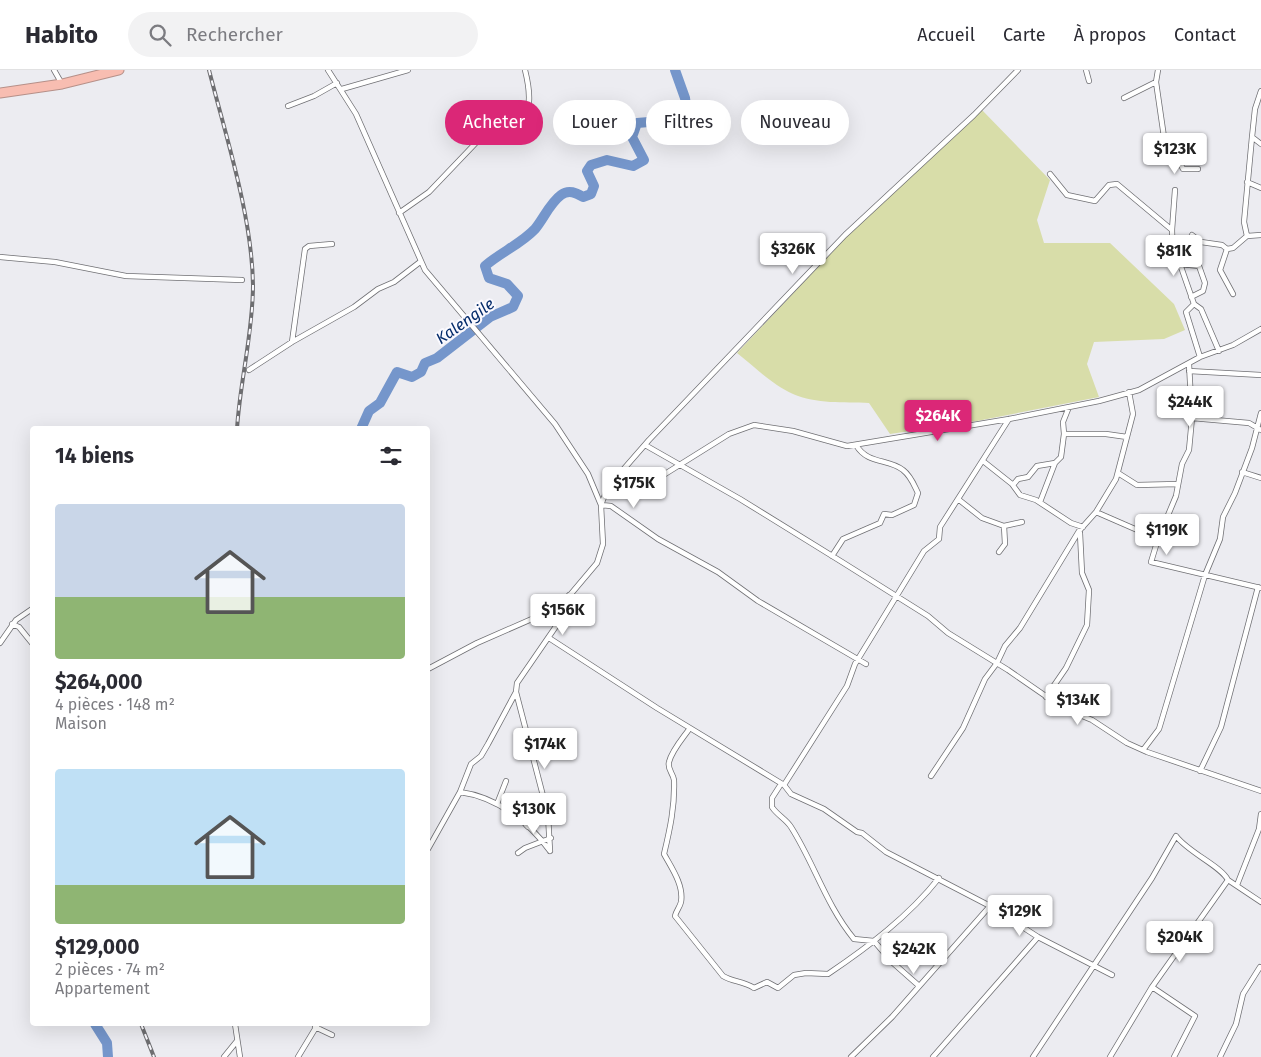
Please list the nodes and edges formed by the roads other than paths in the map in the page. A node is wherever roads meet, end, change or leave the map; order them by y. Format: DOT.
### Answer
graph roads {
  1 [pos="54,70"];
  2 [pos="119,70"];
  3 [pos="328,70"];
  4 [pos="408,70"];
  5 [pos="526,70"];
  6 [pos="1018,70"];
  7 [pos="1086,70"];
  8 [pos="1158,70"];
  9 [pos="1089,81"];
  10 [pos="1156,82"];
  11 [pos="337,83"];
  12 [pos="62,84"];
  13 [pos="342,89"];
  14 [pos="1261,90"];
  15 [pos="0,93"];
  16 [pos="1124,98"];
  17 [pos="288,106"];
  18 [pos="1252,137"];
  19 [pos="1261,144"];
  20 [pos="1198,169"];
  21 [pos="1050,174"];
  22 [pos="1247,182"];
  23 [pos="1261,188"];
  24 [pos="1175,190"];
  25 [pos="400,213"];
  26 [pos="1172,230"];
  27 [pos="1192,235"];
  28 [pos="1261,235"];
  29 [pos="1247,236"];
  30 [pos="332,244"];
  31 [pos="1227,249"];
  32 [pos="0,257"];
  33 [pos="420,262"];
  34 [pos="1180,264"];
  35 [pos="242,280"];
  36 [pos="1233,294"];
  37 [pos="1191,297"];
  38 [pos="1194,304"];
  39 [pos="1261,329"];
  40 [pos="292,342"];
  41 [pos="1219,351"];
  42 [pos="1200,357"];
  43 [pos="1189,364"];
  44 [pos="249,370"];
  45 [pos="1189,371"];
  46 [pos="1261,376"];
  47 [pos="1129,392"];
  48 [pos="1069,407"];
  49 [pos="1261,413"];
  50 [pos="1192,418"];
  51 [pos="1009,419"];
  52 [pos="1259,429"];
  53 [pos="1064,434"];
  54 [pos="1127,437"];
  55 [pos="645,445"];
  56 [pos="856,445"];
  57 [pos="984,460"];
  58 [pos="1055,463"];
  59 [pos="681,465"];
  60 [pos="1242,472"];
  61 [pos="1118,473"];
  62 [pos="1261,478"];
  63 [pos="1178,484"];
  64 [pos="1013,485"];
  65 [pos="608,487"];
  66 [pos="958,499"];
  67 [pos="1040,502"];
  68 [pos="601,505"];
  69 [pos="1096,512"];
  70 [pos="1022,522"];
  71 [pos="1004,526"];
  72 [pos="1081,529"];
  73 [pos="1173,538"];
  74 [pos="1158,539"];
  75 [pos="999,552"];
  76 [pos="832,556"];
  77 [pos="1205,575"];
  78 [pos="1259,587"];
  79 [pos="570,595"];
  80 [pos="896,596"];
  81 [pos="30,610"];
  82 [pos="12,624"];
  83 [pos="549,638"];
  84 [pos="30,640"];
  85 [pos="0,643"];
  86 [pos="858,660"];
  87 [pos="997,663"];
  88 [pos="866,664"];
  89 [pos="430,668"];
  90 [pos="516,692"];
  91 [pos="1046,696"];
  92 [pos="690,728"];
  93 [pos="1143,750"];
  94 [pos="1200,771"];
  95 [pos="932,776"];
  96 [pos="506,781"];
  97 [pos="782,785"];
  98 [pos="1261,791"];
  99 [pos="460,792"];
  100 [pos="497,804"];
  101 [pos="548,813"];
  102 [pos="1261,814"];
  103 [pos="522,820"];
  104 [pos="551,838"];
  105 [pos="544,842"];
  106 [pos="430,845"];
  107 [pos="518,853"];
  108 [pos="939,878"];
  109 [pos="1228,880"];
  110 [pos="1237,885"];
  111 [pos="1261,902"];
  112 [pos="990,906"];
  113 [pos="1038,937"];
  114 [pos="874,941"];
  115 [pos="1094,966"];
  116 [pos="1260,967"];
  117 [pos="1112,975"];
  118 [pos="918,985"];
  119 [pos="1152,987"];
  120 [pos="235,1026"];
  121 [pos="316,1026"];
  122 [pos="332,1035"];
  123 [pos="238,1041"];
  124 [pos="224,1057"];
  125 [pos="240,1057"];
  126 [pos="298,1057"];
  127 [pos="851,1057"];
  128 [pos="933,1057"];
  129 [pos="1033,1057"];
  130 [pos="1110,1057"];
  131 [pos="1174,1057"];
  132 [pos="1220,1057"];
  1 -- 12 [label="street"];
  2 -- 12 [label="highway"];
  3 -- 11 [label="street"];
  4 -- 13 [label="street"];
  5 -- 25 [label="street"];
  6 -- 55 [label="street"];
  7 -- 9 [label="street"];
  8 -- 10 [label="street"];
  10 -- 16 [label="street"];
  10 -- 20 [label="street"];
  11 -- 13 [label="street"];
  11 -- 17 [label="street"];
  12 -- 15 [label="highway"];
  13 -- 25 [label="street"];
  14 -- 18 [label="street"];
  18 -- 19 [label="street"];
  18 -- 22 [label="street"];
  21 -- 26 [label="street"];
  22 -- 23 [label="street"];
  22 -- 29 [label="street"];
  24 -- 26 [label="street"];
  25 -- 33 [label="street"];
  26 -- 34 [label="street"];
  27 -- 31 [label="street"];
  28 -- 29 [label="street"];
  29 -- 31 [label="street"];
  30 -- 40 [label="street"];
  31 -- 36 [label="street"];
  32 -- 35 [label="street"];
  33 -- 40 [label="street"];
  33 -- 68 [label="street"];
  34 -- 37 [label="street"];
  34 -- 37 [label="street"];
  37 -- 38 [label="street"];
  38 -- 41 [label="street"];
  38 -- 42 [label="street"];
  39 -- 41 [label="street"];
  40 -- 44 [label="street"];
  41 -- 42 [label="street"];
  42 -- 43 [label="street"];
  43 -- 45 [label="street"];
  43 -- 47 [label="street"];
  45 -- 46 [label="street"];
  45 -- 50 [label="street"];
  47 -- 48 [label="street"];
  47 -- 54 [label="street"];
  48 -- 51 [label="street"];
  48 -- 53 [label="street"];
  49 -- 52 [label="street"];
  50 -- 52 [label="street"];
  50 -- 63 [label="street"];
  51 -- 56 [label="street"];
  51 -- 57 [label="street"];
  52 -- 60 [label="street"];
  53 -- 54 [label="street"];
  53 -- 58 [label="street"];
  54 -- 61 [label="street"];
  55 -- 59 [label="street"];
  55 -- 65 [label="street"];
  56 -- 59 [label="street"];
  56 -- 76 [label="street"];
  57 -- 64 [label="street"];
  57 -- 66 [label="street"];
  58 -- 64 [label="street"];
  58 -- 67 [label="street"];
  59 -- 65 [label="street"];
  59 -- 76 [label="street"];
  60 -- 62 [label="street"];
  60 -- 77 [label="street"];
  61 -- 63 [label="street"];
  61 -- 69 [label="street"];
  63 -- 74 [label="street"];
  64 -- 67 [label="street"];
  65 -- 68 [label="street"];
  66 -- 71 [label="street"];
  66 -- 80 [label="street"];
  67 -- 72 [label="street"];
  68 -- 79 [label="street"];
  68 -- 86 [label="street"];
  69 -- 72 [label="street"];
  69 -- 74 [label="street"];
  70 -- 71 [label="street"];
  71 -- 75 [label="street"];
  72 -- 87 [label="street"];
  72 -- 91 [label="street"];
  73 -- 74 [label="street"];
  74 -- 77 [label="street"];
  76 -- 80 [label="street"];
  77 -- 78 [label="street"];
  77 -- 93 [label="street"];
  78 -- 94 [label="street"];
  79 -- 83 [label="street"];
  79 -- 89 [label="street"];
  80 -- 86 [label="street"];
  80 -- 87 [label="street"];
  81 -- 82 [label="street"];
  82 -- 84 [label="street"];
  82 -- 85 [label="street"];
  83 -- 90 [label="street"];
  83 -- 92 [label="street"];
  86 -- 88 [label="street"];
  86 -- 97 [label="street"];
  87 -- 91 [label="street"];
  87 -- 95 [label="street"];
  90 -- 99 [label="street"];
  90 -- 101 [label="street"];
  91 -- 93 [label="street"];
  92 -- 97 [label="street"];
  92 -- 114 [label="street"];
  93 -- 94 [label="street"];
  94 -- 98 [label="street"];
  96 -- 100 [label="street"];
  97 -- 108 [label="street"];
  97 -- 114 [label="street"];
  99 -- 100 [label="street"];
  99 -- 106 [label="street"];
  100 -- 103 [label="street"];
  101 -- 103 [label="street"];
  101 -- 104 [label="street"];
  102 -- 110 [label="street"];
  103 -- 105 [label="street"];
  104 -- 105 [label="street"];
  104 -- 105 [label="street"];
  105 -- 107 [label="street"];
  108 -- 112 [label="street"];
  108 -- 114 [label="street"];
  109 -- 110 [label="street"];
  109 -- 115 [label="street"];
  109 -- 119 [label="street"];
  110 -- 111 [label="street"];
  112 -- 113 [label="street"];
  112 -- 118 [label="street"];
  113 -- 115 [label="street"];
  113 -- 128 [label="street"];
  114 -- 118 [label="street"];
  115 -- 117 [label="street"];
  115 -- 129 [label="street"];
  116 -- 132 [label="street"];
  118 -- 127 [label="street"];
  119 -- 130 [label="street"];
  119 -- 131 [label="street"];
  120 -- 123 [label="street"];
  121 -- 122 [label="street"];
  121 -- 126 [label="street"];
  123 -- 124 [label="street"];
  123 -- 125 [label="street"];
}
